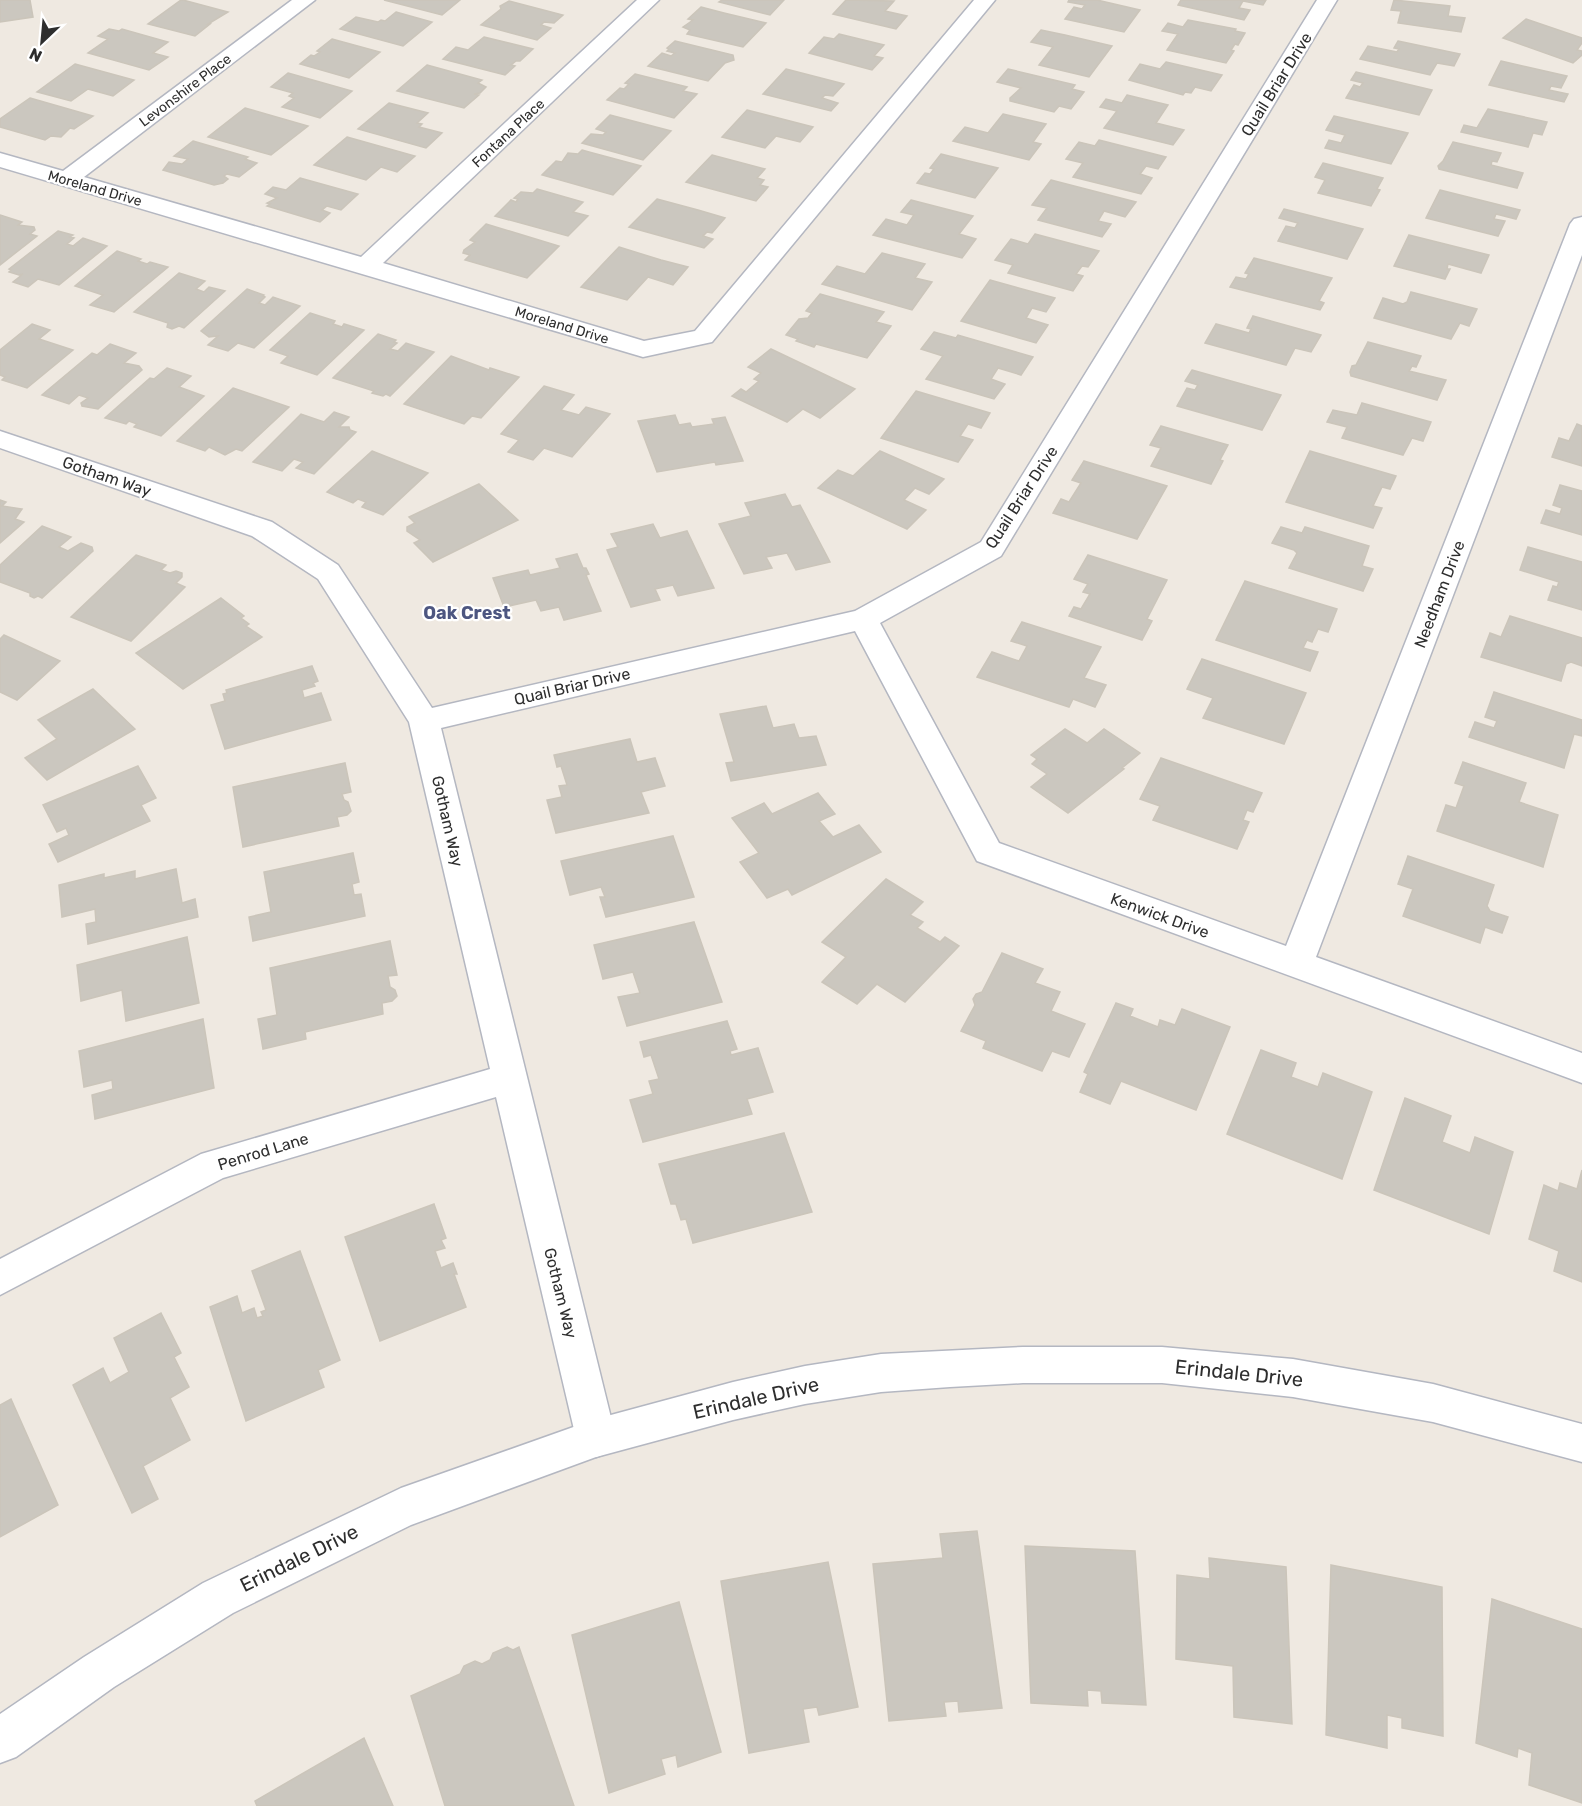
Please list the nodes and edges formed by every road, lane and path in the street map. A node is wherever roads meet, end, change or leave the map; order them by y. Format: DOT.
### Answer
graph roads {
  1 [pos="305,0"];
  2 [pos="649,0"];
  3 [pos="985,0"];
  4 [pos="1327,0"];
  5 [pos="0,160"];
  6 [pos="66,180"];
  7 [pos="1582,224"];
  8 [pos="366,266"];
  9 [pos="0,439"];
  10 [pos="863,618"];
  11 [pos="424,721"];
  12 [pos="1296,964"];
  13 [pos="1582,1068"];
  14 [pos="508,1079"];
  15 [pos="0,1278"];
  16 [pos="596,1438"];
  17 [pos="1582,1443"];
  18 [pos="0,1741"];
  1 -- 6 [label="street, Levonshire Place"];
  2 -- 8 [label="street, Fontana Place"];
  3 -- 8 [label="street, Moreland Drive"];
  4 -- 10 [label="street, Quail Briar Drive"];
  5 -- 6 [label="street, Moreland Drive"];
  6 -- 8 [label="street, Moreland Drive"];
  7 -- 12 [label="street, Needham Drive"];
  9 -- 11 [label="street, Gotham Way"];
  10 -- 11 [label="street, Quail Briar Drive"];
  10 -- 12 [label="street, Kenwick Drive"];
  11 -- 14 [label="street, Gotham Way"];
  12 -- 13 [label="street, Kenwick Drive"];
  14 -- 15 [label="street, Penrod Lane"];
  14 -- 16 [label="street, Gotham Way"];
  16 -- 17 [label="street, Erindale Drive"];
  16 -- 18 [label="street, Erindale Drive"];
}
